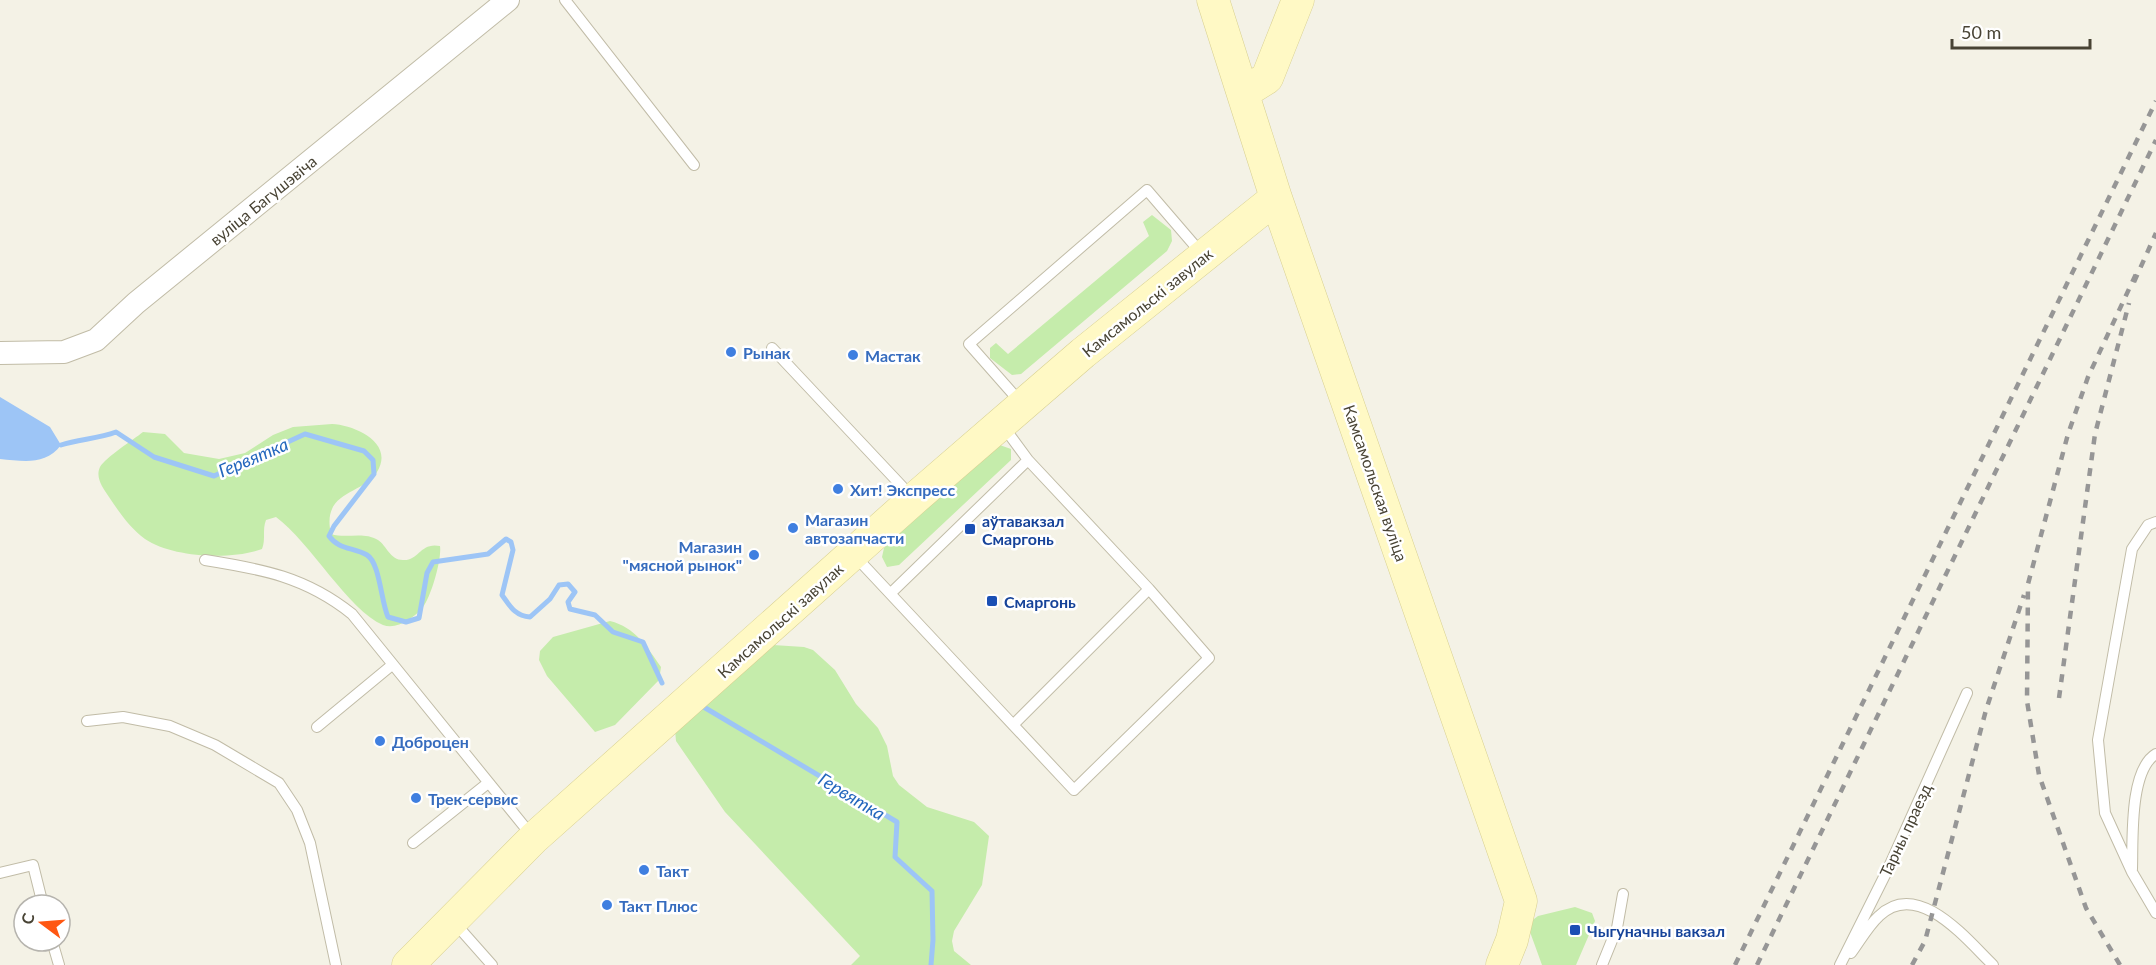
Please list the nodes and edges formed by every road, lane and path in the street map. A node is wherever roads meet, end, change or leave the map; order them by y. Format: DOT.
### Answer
graph roads {
  1 [pos="507,0"];
  2 [pos="565,0"];
  3 [pos="1213,0"];
  4 [pos="1298,0"];
  5 [pos="1243,93"];
  6 [pos="694,165"];
  7 [pos="1276,198"];
  8 [pos="1204,256"];
  9 [pos="772,348"];
  10 [pos="0,353"];
  11 [pos="1012,414"];
  12 [pos="1028,460"];
  13 [pos="914,499"];
  14 [pos="2156,522"];
  15 [pos="853,555"];
  16 [pos="205,560"];
  17 [pos="1149,589"];
  18 [pos="891,593"];
  19 [pos="392,665"];
  20 [pos="1967,693"];
  21 [pos="87,721"];
  22 [pos="1013,725"];
  23 [pos="317,727"];
  24 [pos="2156,754"];
  25 [pos="488,783"];
  26 [pos="534,838"];
  27 [pos="413,843"];
  28 [pos="2132,872"];
  29 [pos="0,873"];
  30 [pos="40,893"];
  31 [pos="1623,894"];
  32 [pos="2156,913"];
  33 [pos="451,919"];
  34 [pos="1505,964"];
  35 [pos="336,965"];
  36 [pos="408,965"];
  37 [pos="492,965"];
  38 [pos="1602,965"];
  39 [pos="1841,965"];
  40 [pos="1993,965"];
  1 -- 10 [label="street, вуліца Багушэвіча"];
  2 -- 6 [label="lane"];
  3 -- 5 [label="street, Камсамольская вуліца"];
  4 -- 5 [label="street"];
  5 -- 7 [label="street, Камсамольская вуліца"];
  7 -- 8 [label="street, Камсамольскі завулак"];
  7 -- 34 [label="street, Камсамольская вуліца"];
  8 -- 11 [label="street, Камсамольскі завулак"];
  8 -- 11 [label="lane"];
  9 -- 13 [label="lane"];
  11 -- 12 [label="lane"];
  11 -- 13 [label="street, Камсамольскі завулак"];
  12 -- 17 [label="lane"];
  12 -- 18 [label="lane"];
  13 -- 15 [label="street, Камсамольскі завулак"];
  14 -- 28 [label="lane"];
  15 -- 18 [label="lane"];
  15 -- 26 [label="street, Камсамольскі завулак"];
  16 -- 19 [label="lane"];
  17 -- 22 [label="lane"];
  17 -- 22 [label="lane"];
  18 -- 22 [label="lane"];
  19 -- 23 [label="lane"];
  19 -- 25 [label="lane"];
  20 -- 39 [label="lane, Тарны праезд"];
  21 -- 35 [label="lane"];
  24 -- 28 [label="lane"];
  25 -- 26 [label="lane"];
  25 -- 27 [label="lane"];
  26 -- 33 [label="street, Камсамольскі завулак"];
  28 -- 32 [label="lane"];
  29 -- 30 [label="lane"];
  31 -- 38 [label="lane"];
  33 -- 36 [label="street, Камсамольскі завулак"];
  33 -- 37 [label="lane"];
  39 -- 40 [label="lane"];
}
